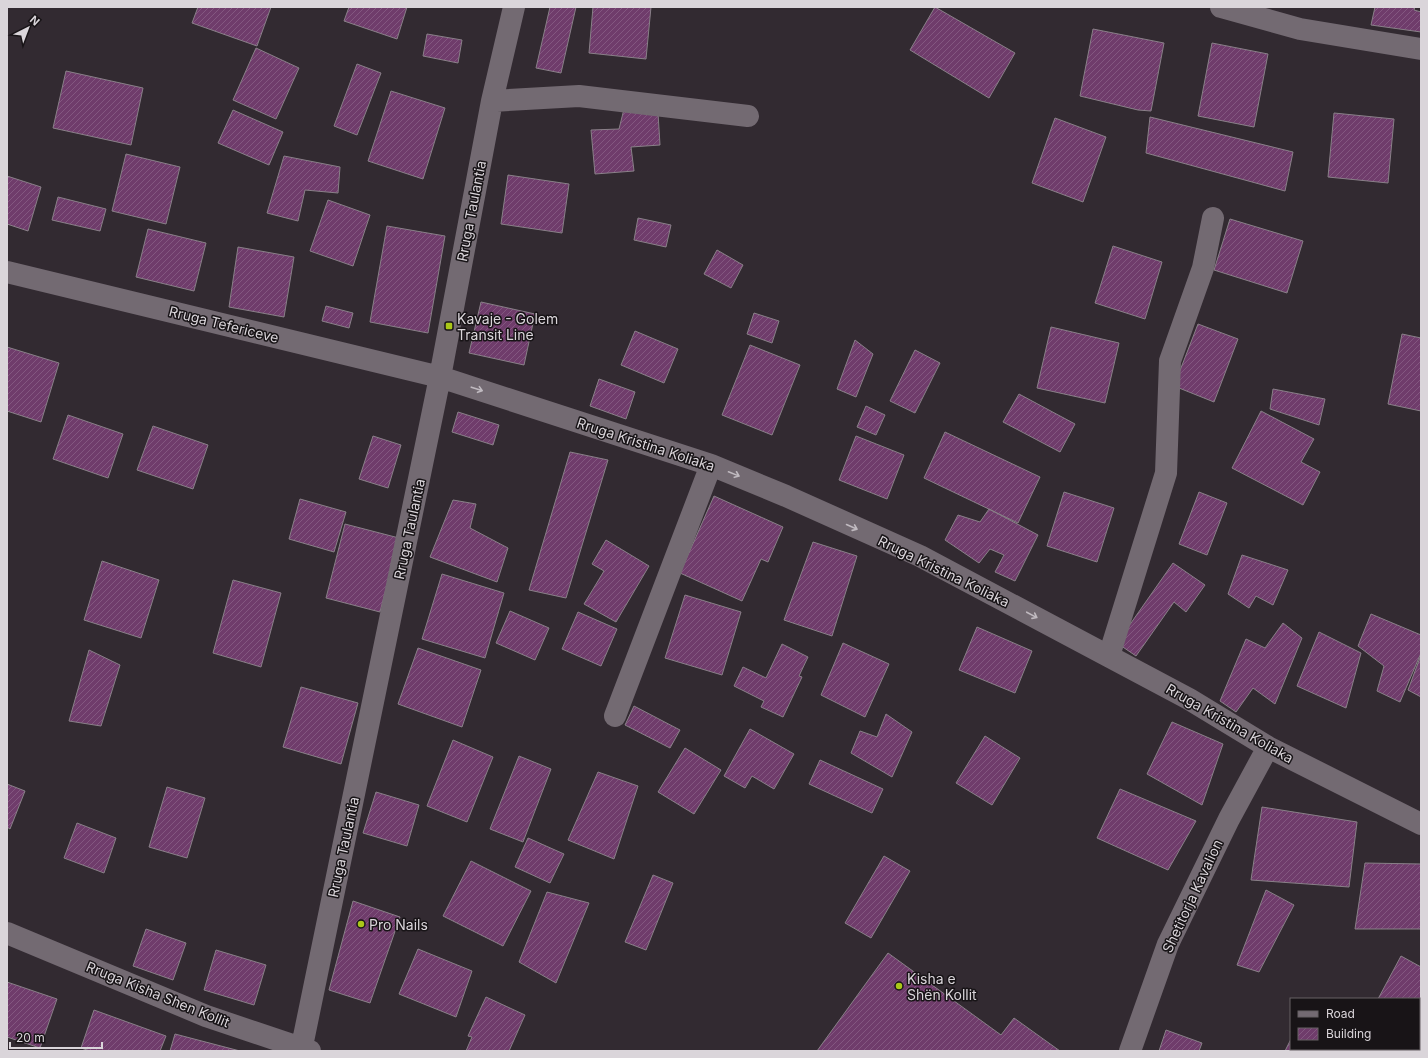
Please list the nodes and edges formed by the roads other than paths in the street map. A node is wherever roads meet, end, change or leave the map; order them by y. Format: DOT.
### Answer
graph roads {
  1 [pos="514,7"];
  2 [pos="1221,7"];
  3 [pos="1421,49"];
  4 [pos="492,101"];
  5 [pos="748,116"];
  6 [pos="1213,218"];
  7 [pos="7,272"];
  8 [pos="440,377"];
  9 [pos="711,465"];
  10 [pos="1109,656"];
  11 [pos="614,716"];
  12 [pos="1268,747"];
  13 [pos="1421,824"];
  14 [pos="7,932"];
  15 [pos="304,1050"];
  16 [pos="1130,1051"];
  1 -- 4 [label="street, Rruga Taulantia"];
  2 -- 3 [label="street"];
  4 -- 5 [label="street"];
  4 -- 8 [label="street, Rruga Taulantia"];
  6 -- 10 [label="street"];
  7 -- 8 [label="street, Rruga Tefericeve"];
  8 -- 9 [label="street, Rruga Kristina Koliaka, one-way"];
  8 -- 15 [label="street, Rruga Taulantia"];
  9 -- 10 [label="street, Rruga Kristina Koliaka, one-way"];
  9 -- 11 [label="street"];
  10 -- 12 [label="street, Rruga Kristina Koliaka"];
  12 -- 13 [label="street, Rruga Kristina Koliaka"];
  12 -- 16 [label="street, Shetitorja Kavalion"];
  14 -- 15 [label="street, Rruga Kisha Shen Kollit"];
}
